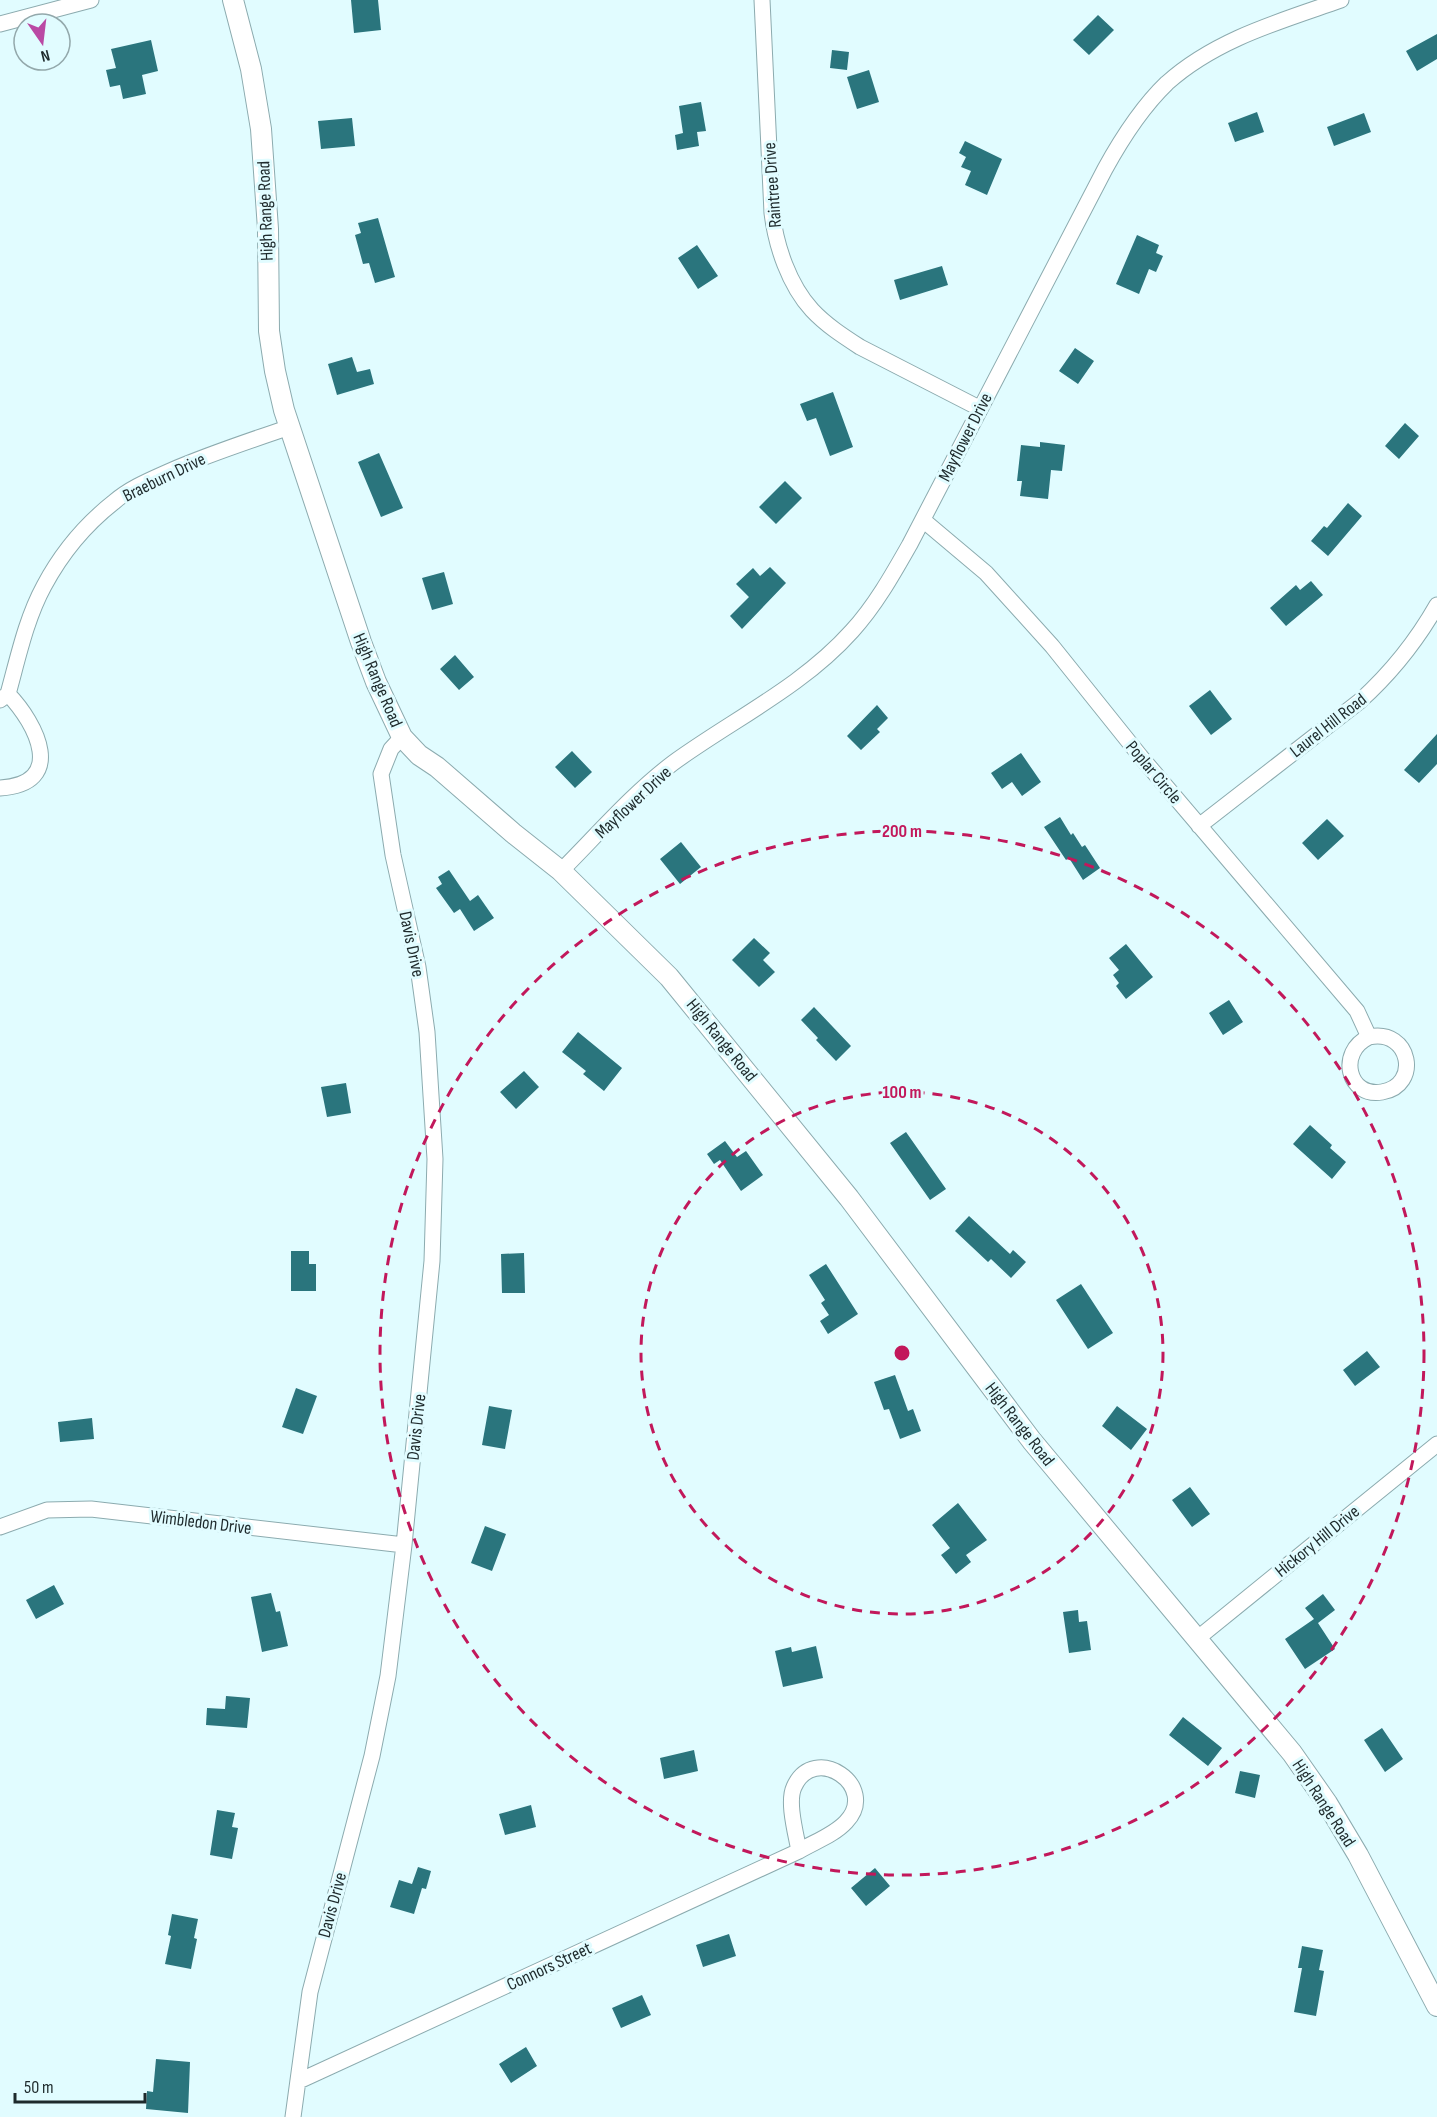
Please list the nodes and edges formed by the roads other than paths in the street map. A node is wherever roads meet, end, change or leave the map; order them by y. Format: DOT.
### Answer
graph roads {
  1 [pos="91,0"];
  2 [pos="233,0"];
  3 [pos="762,0"];
  4 [pos="1341,0"];
  5 [pos="0,24"];
  6 [pos="979,408"];
  7 [pos="290,427"];
  8 [pos="923,520"];
  9 [pos="1437,604"];
  10 [pos="4,697"];
  11 [pos="402,737"];
  12 [pos="0,788"];
  13 [pos="1199,826"];
  14 [pos="561,871"];
  15 [pos="1369,1037"];
  16 [pos="1437,1444"];
  17 [pos="0,1527"];
  18 [pos="404,1545"];
  19 [pos="1198,1638"];
  20 [pos="799,1851"];
  21 [pos="1437,2006"];
  22 [pos="299,2081"];
  23 [pos="293,2117"];
  1 -- 5 [label="street"];
  2 -- 7 [label="street, High Range Road"];
  3 -- 6 [label="street, Raintree Drive"];
  4 -- 6 [label="street, Mayflower Drive"];
  6 -- 8 [label="street, Mayflower Drive"];
  7 -- 10 [label="street, Braeburn Drive"];
  7 -- 11 [label="street, High Range Road"];
  8 -- 13 [label="street, Poplar Circle"];
  8 -- 14 [label="street, Mayflower Drive"];
  9 -- 13 [label="street, Laurel Hill Road"];
  10 -- 12 [label="street, Braeburn Drive"];
  11 -- 14 [label="street, High Range Road"];
  11 -- 18 [label="street, Davis Drive"];
  13 -- 15 [label="street, Poplar Circle"];
  14 -- 19 [label="street, High Range Road"];
  16 -- 19 [label="street, Hickory Hill Drive"];
  17 -- 18 [label="street, Wimbledon Drive"];
  18 -- 22 [label="street, Davis Drive"];
  19 -- 21 [label="street, High Range Road"];
  20 -- 20 [label="street, Connors Street"];
  20 -- 22 [label="street, Connors Street"];
  22 -- 23 [label="street, Davis Drive"];
}
